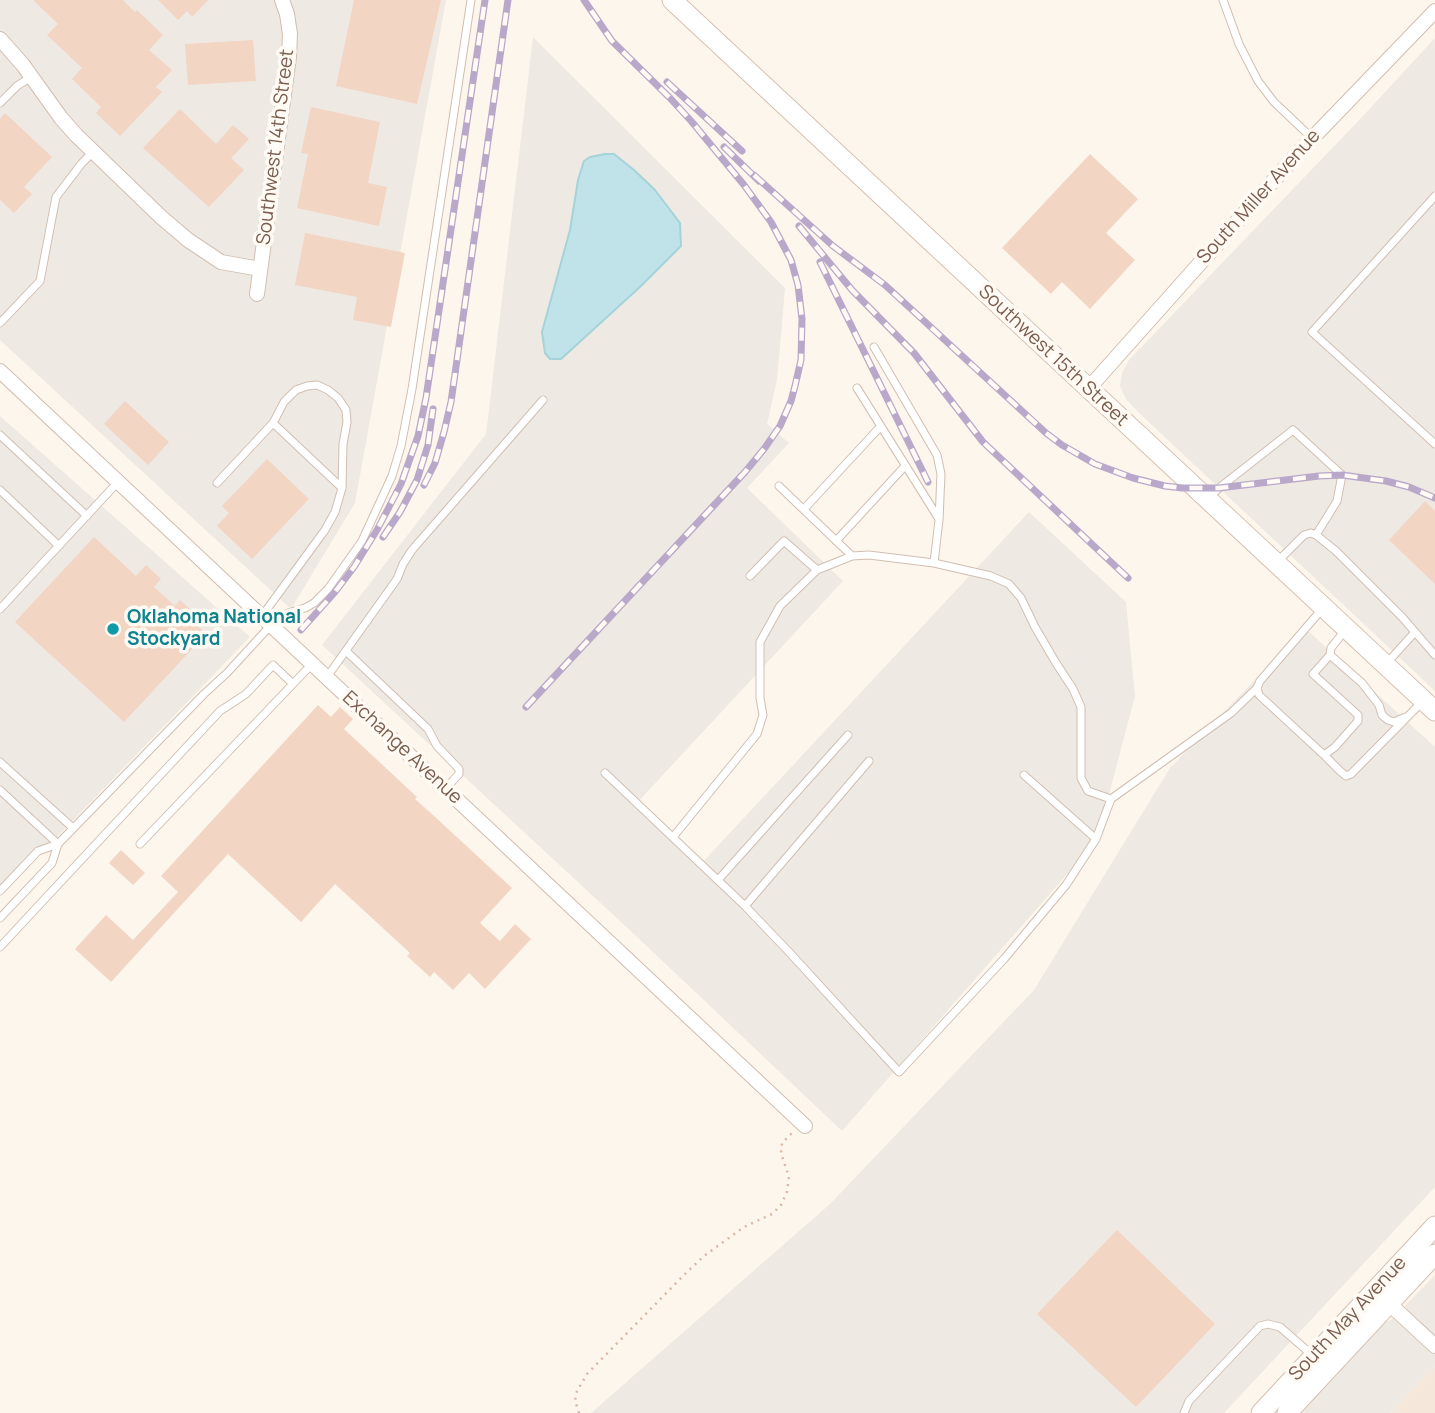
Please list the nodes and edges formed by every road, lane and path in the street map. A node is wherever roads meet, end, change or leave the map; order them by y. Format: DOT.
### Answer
graph roads {
  1 [pos="282,0"];
  2 [pos="471,0"];
  3 [pos="671,0"];
  4 [pos="1223,0"];
  5 [pos="1435,11"];
  6 [pos="0,39"];
  7 [pos="31,77"];
  8 [pos="0,103"];
  9 [pos="1312,138"];
  10 [pos="93,151"];
  11 [pos="1435,196"];
  12 [pos="260,269"];
  13 [pos="257,294"];
  14 [pos="0,323"];
  15 [pos="874,347"];
  16 [pos="3,378"];
  17 [pos="857,388"];
  18 [pos="1088,388"];
  19 [pos="542,400"];
  20 [pos="273,423"];
  21 [pos="880,427"];
  22 [pos="0,435"];
  23 [pos="1435,444"];
  24 [pos="905,466"];
  25 [pos="118,481"];
  26 [pos="217,483"];
  27 [pos="779,486"];
  28 [pos="342,488"];
  29 [pos="0,490"];
  30 [pos="1208,499"];
  31 [pos="804,509"];
  32 [pos="87,516"];
  33 [pos="939,520"];
  34 [pos="1316,536"];
  35 [pos="836,541"];
  36 [pos="59,546"];
  37 [pos="852,556"];
  38 [pos="934,563"];
  39 [pos="1276,563"];
  40 [pos="817,570"];
  41 [pos="750,576"];
  42 [pos="1324,608"];
  43 [pos="0,609"];
  44 [pos="267,622"];
  45 [pos="1346,629"];
  46 [pos="1415,632"];
  47 [pos="345,651"];
  48 [pos="1330,655"];
  49 [pos="1435,655"];
  50 [pos="312,663"];
  51 [pos="1385,665"];
  52 [pos="327,677"];
  53 [pos="293,684"];
  54 [pos="1257,688"];
  55 [pos="1429,706"];
  56 [pos="1406,717"];
  57 [pos="848,735"];
  58 [pos="1324,755"];
  59 [pos="869,761"];
  60 [pos="0,762"];
  61 [pos="605,773"];
  62 [pos="1024,775"];
  63 [pos="446,789"];
  64 [pos="0,790"];
  65 [pos="1111,799"];
  66 [pos="73,828"];
  67 [pos="673,837"];
  68 [pos="1096,839"];
  69 [pos="58,844"];
  70 [pos="140,844"];
  71 [pos="718,880"];
  72 [pos="0,891"];
  73 [pos="745,906"];
  74 [pos="0,918"];
  75 [pos="0,947"];
  76 [pos="803,1124"];
  77 [pos="1435,1226"];
  78 [pos="1435,1254"];
  79 [pos="1382,1297"];
  80 [pos="1435,1346"];
  81 [pos="1313,1356"];
  82 [pos="579,1413"];
  83 [pos="1184,1413"];
  84 [pos="1261,1413"];
  85 [pos="1287,1413"];
  1 -- 12 [label="street, Southwest 14th Street"];
  2 -- 44 [label="lane"];
  3 -- 18 [label="main road, Southwest 15th Street"];
  4 -- 9 [label="lane"];
  5 -- 9 [label="street, South Miller Avenue"];
  6 -- 7 [label="street"];
  7 -- 8 [label="lane"];
  7 -- 10 [label="street"];
  9 -- 18 [label="street, South Miller Avenue"];
  10 -- 12 [label="street"];
  10 -- 14 [label="lane"];
  11 -- 23 [label="lane"];
  12 -- 13 [label="street, Southwest 14th Street"];
  15 -- 33 [label="lane"];
  16 -- 25 [label="street, Exchange Avenue"];
  17 -- 21 [label="lane"];
  18 -- 30 [label="main road, Southwest 15th Street"];
  19 -- 47 [label="lane"];
  20 -- 26 [label="lane"];
  20 -- 28 [label="lane"];
  20 -- 28 [label="lane"];
  21 -- 24 [label="lane"];
  21 -- 31 [label="lane"];
  22 -- 32 [label="lane"];
  24 -- 33 [label="lane"];
  24 -- 35 [label="lane"];
  25 -- 32 [label="lane"];
  25 -- 44 [label="street, Exchange Avenue"];
  27 -- 31 [label="lane"];
  28 -- 44 [label="lane"];
  29 -- 36 [label="lane"];
  30 -- 34 [label="lane"];
  30 -- 39 [label="main road, Southwest 15th Street"];
  31 -- 35 [label="lane"];
  32 -- 36 [label="lane"];
  33 -- 38 [label="lane"];
  34 -- 39 [label="lane"];
  34 -- 46 [label="lane"];
  35 -- 37 [label="lane"];
  36 -- 43 [label="lane"];
  37 -- 38 [label="lane"];
  37 -- 40 [label="lane"];
  38 -- 65 [label="lane"];
  39 -- 42 [label="main road, Southwest 15th Street"];
  40 -- 41 [label="lane"];
  40 -- 67 [label="lane"];
  42 -- 45 [label="main road, Southwest 15th Street"];
  42 -- 54 [label="lane"];
  44 -- 50 [label="street, Exchange Avenue"];
  44 -- 66 [label="lane"];
  45 -- 48 [label="lane"];
  45 -- 51 [label="main road, Southwest 15th Street"];
  46 -- 49 [label="lane"];
  46 -- 51 [label="lane"];
  47 -- 52 [label="lane"];
  47 -- 63 [label="lane"];
  48 -- 56 [label="lane"];
  48 -- 58 [label="lane"];
  50 -- 52 [label="street, Exchange Avenue"];
  50 -- 53 [label="lane"];
  51 -- 55 [label="main road, Southwest 15th Street"];
  52 -- 63 [label="street, Exchange Avenue"];
  53 -- 70 [label="lane"];
  53 -- 75 [label="lane"];
  54 -- 58 [label="lane"];
  54 -- 65 [label="lane"];
  55 -- 56 [label="lane"];
  56 -- 58 [label="lane"];
  57 -- 71 [label="lane"];
  59 -- 73 [label="lane"];
  60 -- 66 [label="lane"];
  61 -- 67 [label="lane"];
  62 -- 68 [label="lane"];
  63 -- 76 [label="street, Exchange Avenue"];
  64 -- 69 [label="lane"];
  65 -- 68 [label="lane"];
  66 -- 69 [label="lane"];
  67 -- 71 [label="lane"];
  68 -- 73 [label="lane"];
  69 -- 72 [label="lane"];
  69 -- 74 [label="lane"];
  71 -- 73 [label="lane"];
  76 -- 82 [label="path"];
  77 -- 79 [label="main road, South May Avenue"];
  78 -- 79 [label="main road, South May Avenue"];
  79 -- 80 [label="street"];
  79 -- 81 [label="main road, South May Avenue"];
  79 -- 85 [label="main road, South May Avenue"];
  81 -- 83 [label="lane"];
  81 -- 84 [label="main road, South May Avenue"];
}
